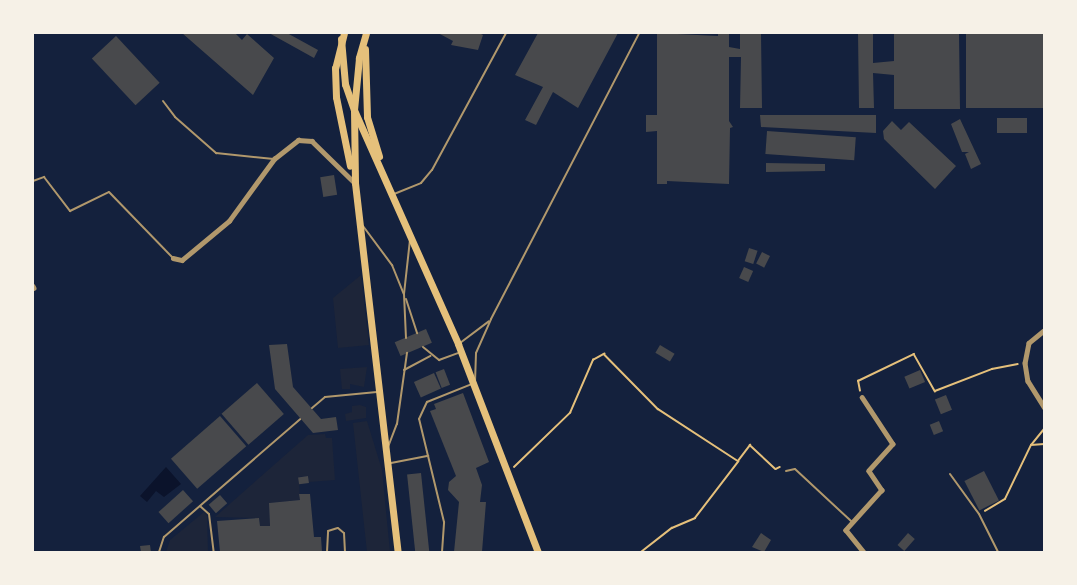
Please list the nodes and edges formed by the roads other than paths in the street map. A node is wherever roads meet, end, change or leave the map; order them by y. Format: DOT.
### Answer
graph roads {
  1 [pos="506,33"];
  2 [pos="639,33"];
  3 [pos="366,35"];
  4 [pos="342,36"];
  5 [pos="163,101"];
  6 [pos="354,110"];
  7 [pos="274,159"];
  8 [pos="33,181"];
  9 [pos="355,183"];
  10 [pos="392,195"];
  11 [pos="360,221"];
  12 [pos="410,237"];
  13 [pos="173,258"];
  14 [pos="404,294"];
  15 [pos="491,319"];
  16 [pos="1044,331"];
  17 [pos="417,333"];
  18 [pos="406,338"];
  19 [pos="423,347"];
  20 [pos="459,348"];
  21 [pos="407,353"];
  22 [pos="430,356"];
  23 [pos="404,370"];
  24 [pos="473,384"];
  25 [pos="380,392"];
  26 [pos="477,393"];
  27 [pos="862,397"];
  28 [pos="1044,407"];
  29 [pos="312,408"];
  30 [pos="300,419"];
  31 [pos="387,451"];
  32 [pos="428,456"];
  33 [pos="388,464"];
  34 [pos="786,471"];
  35 [pos="950,474"];
  36 [pos="200,506"];
  37 [pos="854,524"];
  38 [pos="159,552"];
  39 [pos="214,552"];
  40 [pos="327,552"];
  41 [pos="345,552"];
  42 [pos="398,552"];
  43 [pos="442,552"];
  44 [pos="538,552"];
  45 [pos="864,552"];
  46 [pos="998,552"];
  1 -- 10 [label="lane"];
  2 -- 15 [label="lane"];
  3 -- 6 [label="main road"];
  3 -- 10 [label="main road"];
  4 -- 6 [label="main road"];
  4 -- 9 [label="main road"];
  5 -- 7 [label="lane"];
  6 -- 9 [label="main road"];
  6 -- 10 [label="main road"];
  7 -- 9 [label="street"];
  7 -- 13 [label="street"];
  8 -- 13 [label="lane"];
  9 -- 11 [label="main road"];
  10 -- 12 [label="main road"];
  11 -- 14 [label="lane"];
  11 -- 25 [label="main road"];
  12 -- 14 [label="lane"];
  12 -- 20 [label="main road"];
  14 -- 17 [label="lane"];
  14 -- 18 [label="lane"];
  15 -- 20 [label="lane"];
  15 -- 26 [label="lane"];
  16 -- 28 [label="street"];
  19 -- 22 [label="lane"];
  20 -- 22 [label="lane"];
  20 -- 24 [label="main road"];
  21 -- 23 [label="lane"];
  22 -- 23 [label="lane"];
  23 -- 31 [label="lane"];
  24 -- 26 [label="main road"];
  24 -- 32 [label="lane"];
  25 -- 29 [label="lane"];
  25 -- 31 [label="main road"];
  26 -- 44 [label="main road"];
  27 -- 37 [label="street"];
  30 -- 36 [label="lane"];
  31 -- 33 [label="main road"];
  32 -- 33 [label="lane"];
  32 -- 43 [label="lane"];
  33 -- 42 [label="main road"];
  34 -- 37 [label="lane"];
  35 -- 46 [label="lane"];
  36 -- 38 [label="lane"];
  36 -- 39 [label="lane"];
  37 -- 45 [label="street"];
  40 -- 41 [label="lane"];
}
